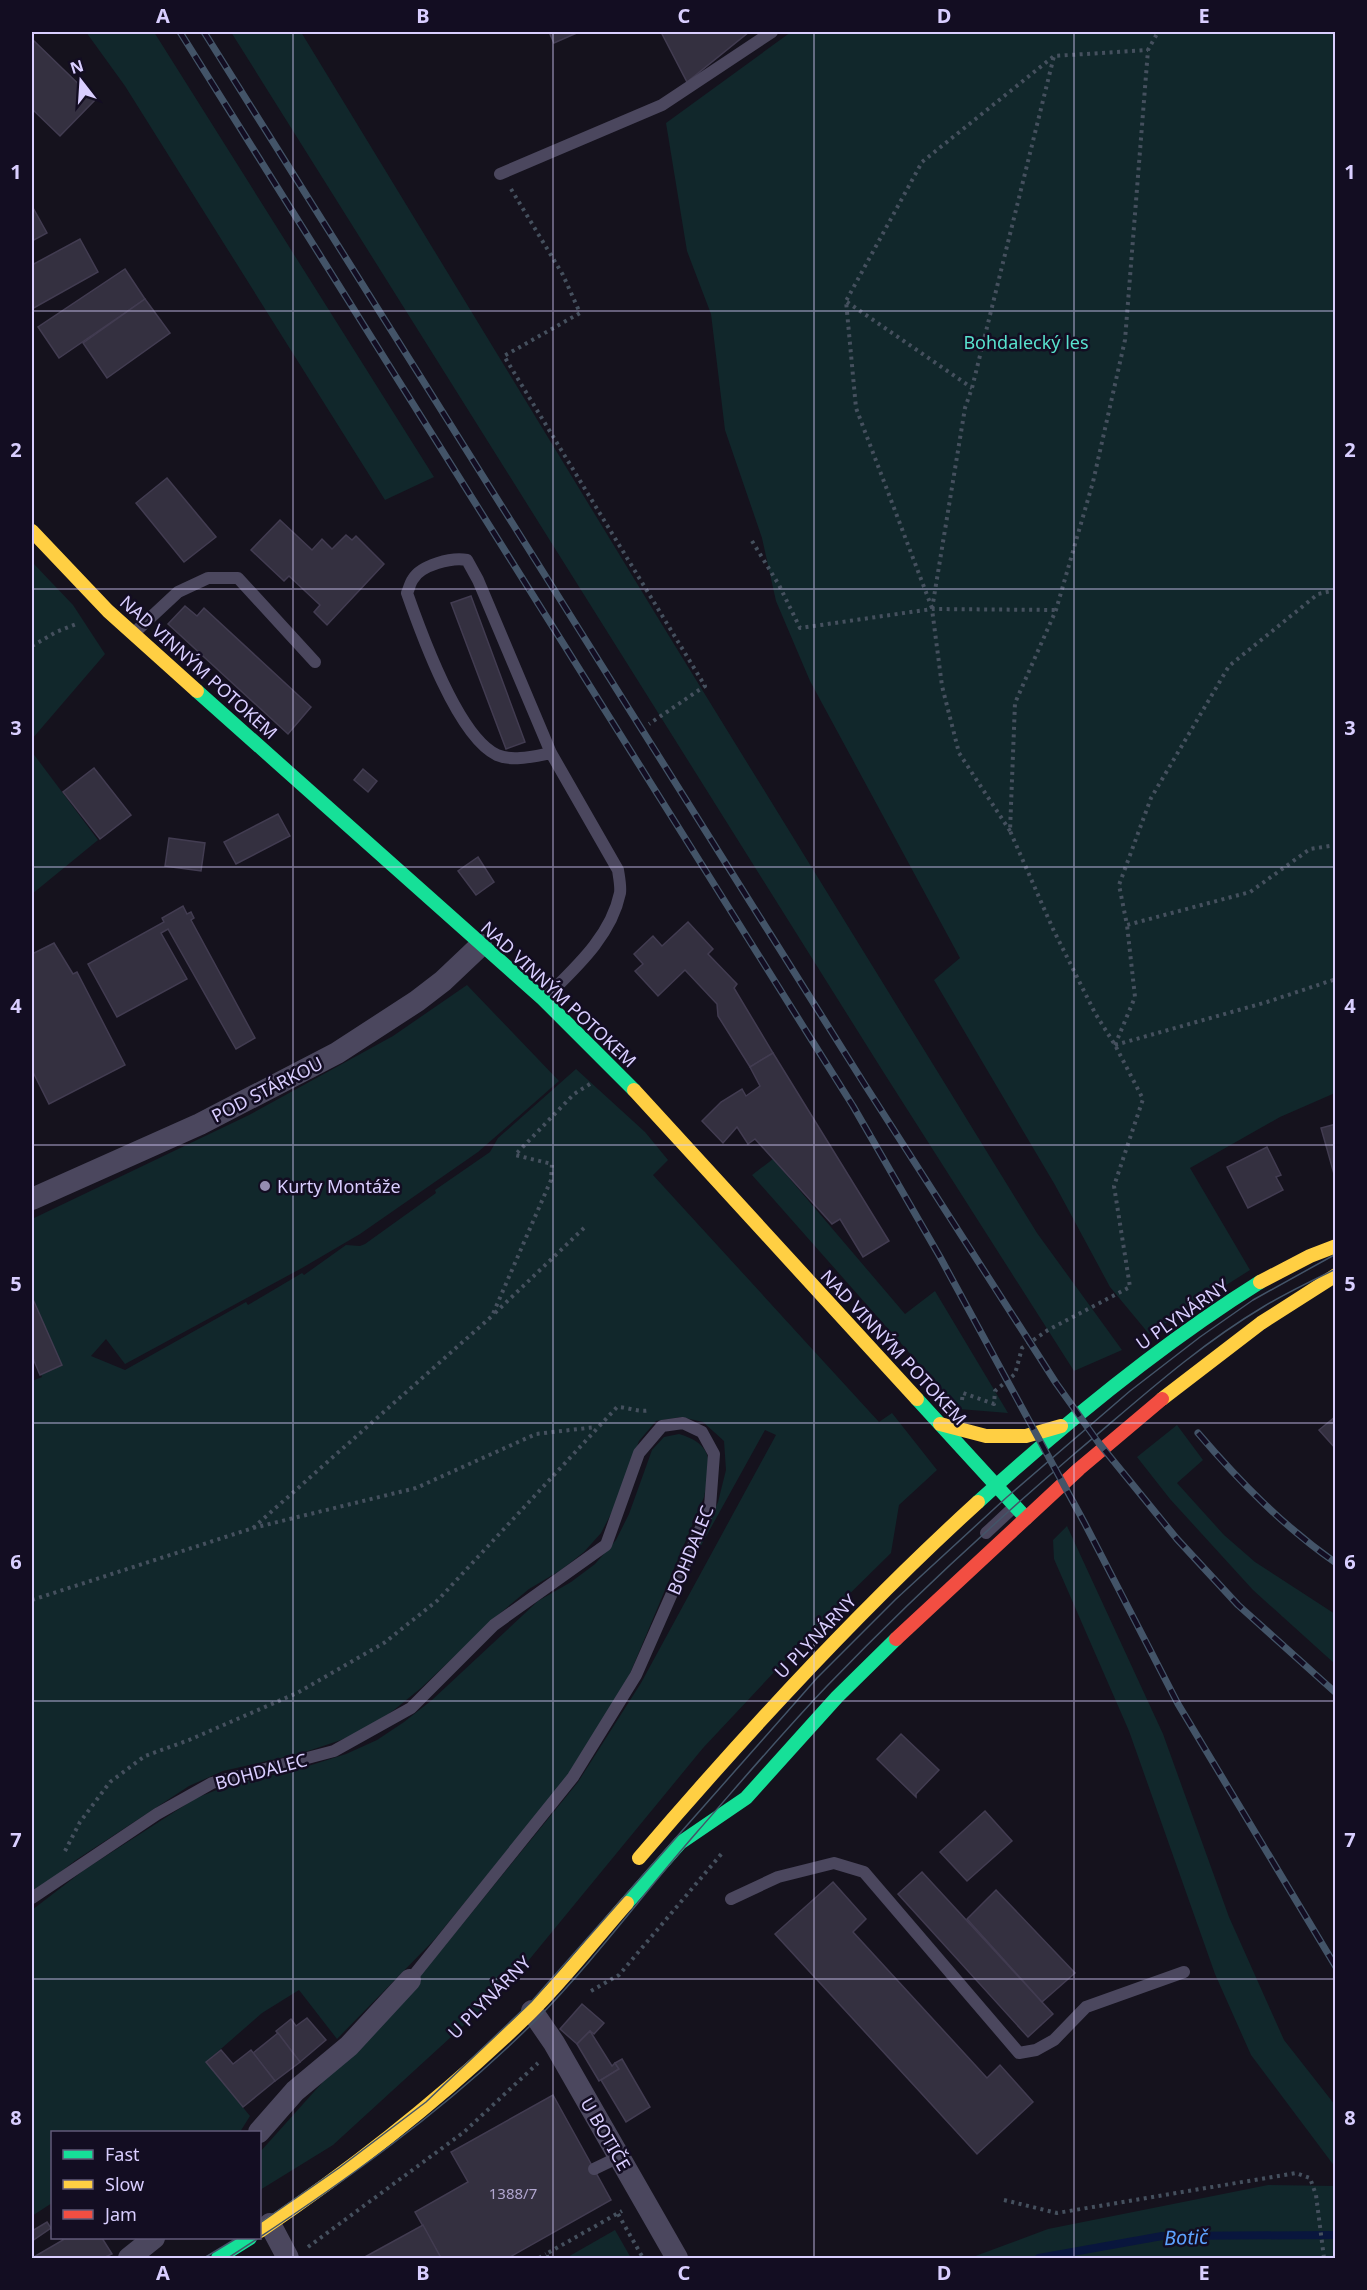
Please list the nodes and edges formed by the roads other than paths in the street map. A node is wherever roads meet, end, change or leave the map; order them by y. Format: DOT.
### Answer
graph roads {
  1 [pos="772,32"];
  2 [pos="500,174"];
  3 [pos="32,531"];
  4 [pos="133,633"];
  5 [pos="315,662"];
  6 [pos="551,753"];
  7 [pos="481,945"];
  8 [pos="543,999"];
  9 [pos="32,1199"];
  10 [pos="1335,1246"];
  11 [pos="1335,1269"];
  12 [pos="1335,1275"];
  13 [pos="1243,1321"];
  14 [pos="940,1424"];
  15 [pos="1068,1424"];
  16 [pos="996,1486"];
  17 [pos="1019,1502"];
  18 [pos="1026,1518"];
  19 [pos="980,1538"];
  20 [pos="731,1794"];
  21 [pos="700,1829"];
  22 [pos="627,1872"];
  23 [pos="32,1898"];
  24 [pos="731,1899"];
  25 [pos="1184,1972"];
  26 [pos="410,1980"];
  27 [pos="532,2011"];
  28 [pos="417,2095"];
  29 [pos="261,2131"];
  30 [pos="393,2134"];
  31 [pos="619,2157"];
  32 [pos="594,2169"];
  33 [pos="265,2228"];
  34 [pos="153,2239"];
  35 [pos="248,2244"];
  36 [pos="295,2255"];
  37 [pos="129,2259"];
  38 [pos="218,2259"];
  39 [pos="677,2259"];
  1 -- 2 [label="lane"];
  3 -- 4 [label="street, NAD VINNÝM POTOKEM"];
  4 -- 5 [label="lane"];
  4 -- 7 [label="street, NAD VINNÝM POTOKEM"];
  6 -- 6 [label="lane"];
  6 -- 8 [label="lane"];
  7 -- 8 [label="street, NAD VINNÝM POTOKEM"];
  7 -- 9 [label="street, POD STÁRKOU"];
  8 -- 14 [label="street, NAD VINNÝM POTOKEM"];
  10 -- 15 [label="street, U PLYNÁRNY"];
  11 -- 13 [label="lane"];
  12 -- 18 [label="street, U PLYNÁRNY"];
  14 -- 15 [label="street"];
  14 -- 16 [label="street, NAD VINNÝM POTOKEM"];
  15 -- 16 [label="street, U PLYNÁRNY"];
  16 -- 17 [label="street, NAD VINNÝM POTOKEM"];
  16 -- 22 [label="street, U PLYNÁRNY"];
  17 -- 18 [label="street, NAD VINNÝM POTOKEM"];
  17 -- 19 [label="lane"];
  18 -- 21 [label="street, U PLYNÁRNY"];
  20 -- 21 [label="lane"];
  21 -- 27 [label="street, U PLYNÁRNY"];
  23 -- 26 [label="lane, BOHDALEC"];
  24 -- 25 [label="lane"];
  26 -- 29 [label="street, BOHDALEC"];
  27 -- 30 [label="street, U PLYNÁRNY"];
  27 -- 31 [label="street, U BOTIČE"];
  28 -- 30 [label="street, U PLYNÁRNY"];
  30 -- 33 [label="street, U PLYNÁRNY"];
  31 -- 32 [label="lane"];
  31 -- 39 [label="street, U BOTIČE"];
  33 -- 36 [label="street"];
  34 -- 37 [label="street"];
  35 -- 38 [label="street"];
}
